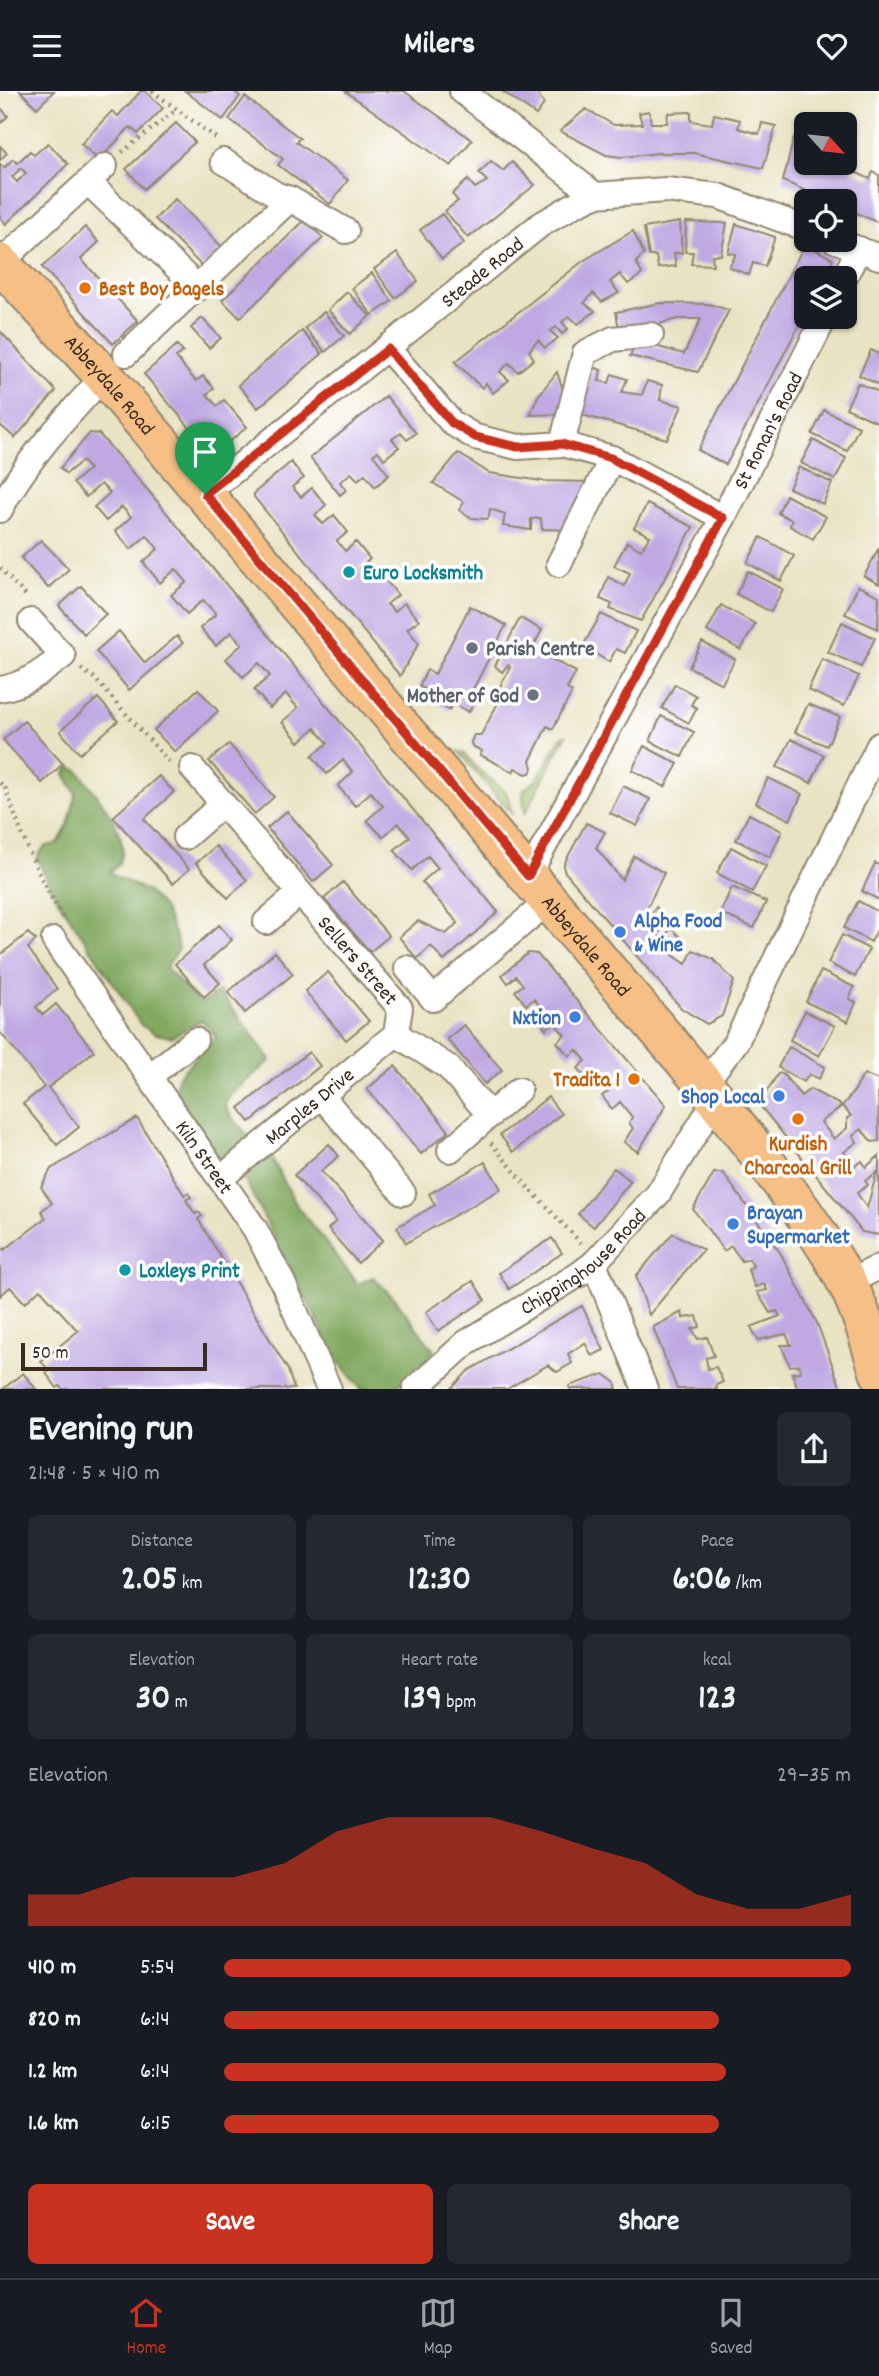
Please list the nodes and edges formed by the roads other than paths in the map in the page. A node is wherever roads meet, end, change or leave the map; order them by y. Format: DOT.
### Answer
graph roads {
  1 [pos="462,91"];
  2 [pos="223,161"];
  3 [pos="595,195"];
  4 [pos="290,199"];
  5 [pos="794,224"];
  6 [pos="346,231"];
  7 [pos="869,253"];
  8 [pos="0,263"];
  9 [pos="856,266"];
  10 [pos="198,288"];
  11 [pos="819,329"];
  12 [pos="651,335"];
  13 [pos="388,349"];
  14 [pos="115,365"];
  15 [pos="562,444"];
  16 [pos="611,458"];
  17 [pos="205,494"];
  18 [pos="0,510"];
  19 [pos="723,518"];
  20 [pos="559,563"];
  21 [pos="31,621"];
  22 [pos="0,689"];
  23 [pos="879,745"];
  24 [pos="192,768"];
  25 [pos="223,804"];
  26 [pos="185,837"];
  27 [pos="539,888"];
  28 [pos="300,893"];
  29 [pos="266,922"];
  30 [pos="54,940"];
  31 [pos="407,968"];
  32 [pos="396,1034"];
  33 [pos="195,1040"];
  34 [pos="150,1076"];
  35 [pos="519,1090"];
  36 [pos="710,1091"];
  37 [pos="321,1095"];
  38 [pos="484,1121"];
  39 [pos="450,1150"];
  40 [pos="221,1178"];
  41 [pos="403,1193"];
  42 [pos="594,1262"];
  43 [pos="863,1275"];
  44 [pos="879,1372"];
  45 [pos="329,1389"];
  46 [pos="415,1389"];
  47 [pos="645,1389"];
  1 -- 3 [label="street"];
  2 -- 4 [label="street"];
  3 -- 5 [label="street, Steade Road"];
  3 -- 13 [label="street, Steade Road"];
  4 -- 6 [label="street"];
  4 -- 10 [label="street"];
  7 -- 9 [label="street"];
  8 -- 10 [label="street"];
  8 -- 14 [label="main road, Abbeydale Road"];
  10 -- 14 [label="street"];
  11 -- 19 [label="street, St Ronan's Road"];
  12 -- 15 [label="street"];
  13 -- 15 [label="street"];
  13 -- 17 [label="street, Steade Road"];
  14 -- 17 [label="main road, Abbeydale Road"];
  14 -- 18 [label="street"];
  15 -- 16 [label="street"];
  16 -- 19 [label="street"];
  16 -- 20 [label="street"];
  17 -- 27 [label="main road, Abbeydale Road"];
  19 -- 27 [label="street, St Ronan's Road"];
  21 -- 22 [label="street"];
  23 -- 36 [label="street, Chippinghouse Road"];
  24 -- 25 [label="street, Sellers Street"];
  25 -- 26 [label="street"];
  25 -- 28 [label="street, Sellers Street"];
  27 -- 31 [label="street"];
  27 -- 36 [label="main road, Abbeydale Road"];
  28 -- 29 [label="street"];
  28 -- 32 [label="street, Sellers Street"];
  30 -- 34 [label="street, Kiln Street"];
  32 -- 37 [label="street, Marples Drive"];
  32 -- 38 [label="street, Sellers Street"];
  33 -- 34 [label="street"];
  34 -- 40 [label="street, Kiln Street"];
  35 -- 38 [label="street"];
  36 -- 42 [label="street, Chippinghouse Road"];
  36 -- 43 [label="main road, Abbeydale Road"];
  37 -- 40 [label="street, Marples Drive"];
  37 -- 41 [label="street"];
  38 -- 39 [label="street"];
  40 -- 45 [label="street, Kiln Street"];
  42 -- 46 [label="street, Chippinghouse Road"];
  42 -- 47 [label="street"];
  43 -- 44 [label="main road, Abbeydale Road"];
}
